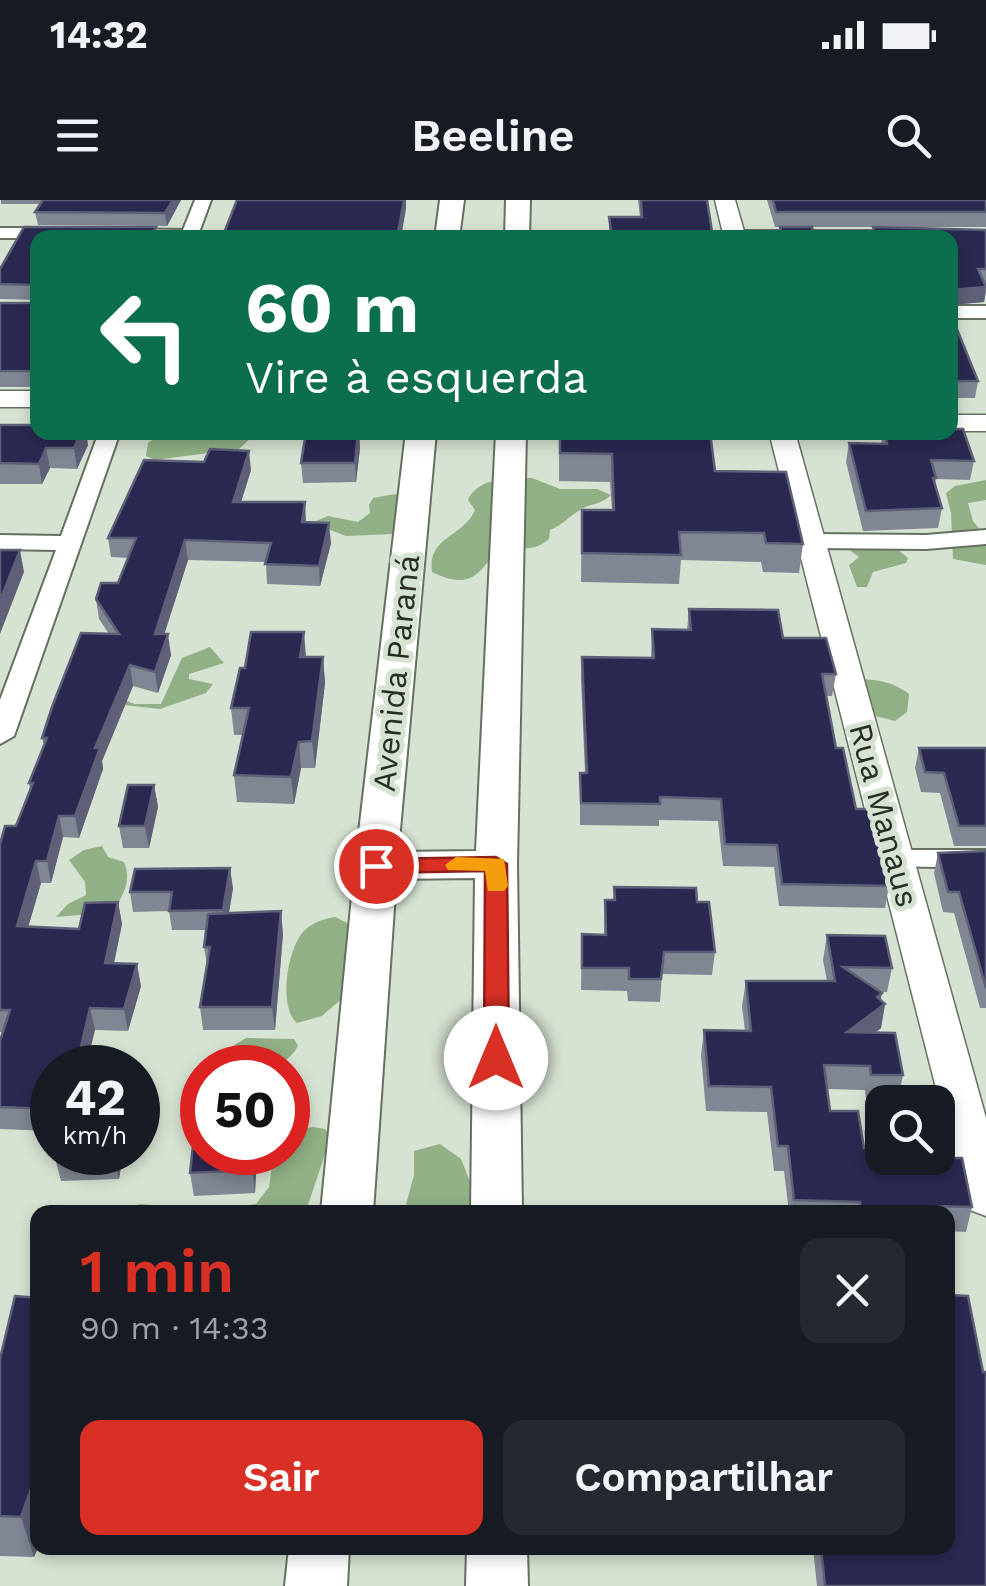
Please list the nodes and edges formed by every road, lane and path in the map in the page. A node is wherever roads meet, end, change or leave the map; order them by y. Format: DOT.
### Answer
graph roads {
  1 [pos="203,200"];
  2 [pos="452,200"];
  3 [pos="518,200"];
  4 [pos="725,200"];
  5 [pos="190,230"];
  6 [pos="448,230"];
  7 [pos="518,230"];
  8 [pos="733,230"];
  9 [pos="0,232"];
  10 [pos="30,233"];
  11 [pos="958,236"];
  12 [pos="986,236"];
  13 [pos="958,312"];
  14 [pos="986,312"];
  15 [pos="0,399"];
  16 [pos="30,400"];
  17 [pos="958,403"];
  18 [pos="986,403"];
  19 [pos="0,419"];
  20 [pos="30,420"];
  21 [pos="958,423"];
  22 [pos="986,423"];
  23 [pos="107,440"];
  24 [pos="420,440"];
  25 [pos="511,440"];
  26 [pos="784,440"];
  27 [pos="986,537"];
  28 [pos="812,541"];
  29 [pos="0,542"];
  30 [pos="68,543"];
  31 [pos="9,687"];
  32 [pos="0,736"];
  33 [pos="896,859"];
  34 [pos="986,859"];
  35 [pos="496,864"];
  36 [pos="376,866"];
  37 [pos="972,1090"];
  38 [pos="986,1198"];
  39 [pos="348,1205"];
  40 [pos="497,1205"];
  41 [pos="318,1555"];
  42 [pos="497,1555"];
  43 [pos="316,1586"];
  44 [pos="497,1586"];
  1 -- 5 [label="street"];
  2 -- 6 [label="main road"];
  3 -- 7 [label="main road"];
  4 -- 8 [label="street"];
  9 -- 10 [label="street"];
  11 -- 12 [label="street"];
  13 -- 14 [label="street"];
  15 -- 16 [label="street"];
  17 -- 18 [label="street"];
  19 -- 20 [label="street"];
  21 -- 22 [label="street"];
  23 -- 30 [label="street"];
  24 -- 36 [label="main road, Avenida Paraná"];
  25 -- 35 [label="main road"];
  26 -- 28 [label="street, Rua Manaus"];
  27 -- 28 [label="street"];
  28 -- 33 [label="street, Rua Manaus"];
  29 -- 30 [label="street"];
  30 -- 31 [label="street"];
  31 -- 32 [label="street"];
  33 -- 34 [label="street"];
  33 -- 37 [label="street, Rua Manaus"];
  35 -- 36 [label="main road"];
  35 -- 40 [label="main road"];
  36 -- 39 [label="main road, Avenida Paraná"];
  37 -- 38 [label="street, Rua Manaus"];
  41 -- 43 [label="main road"];
  42 -- 44 [label="main road"];
}
